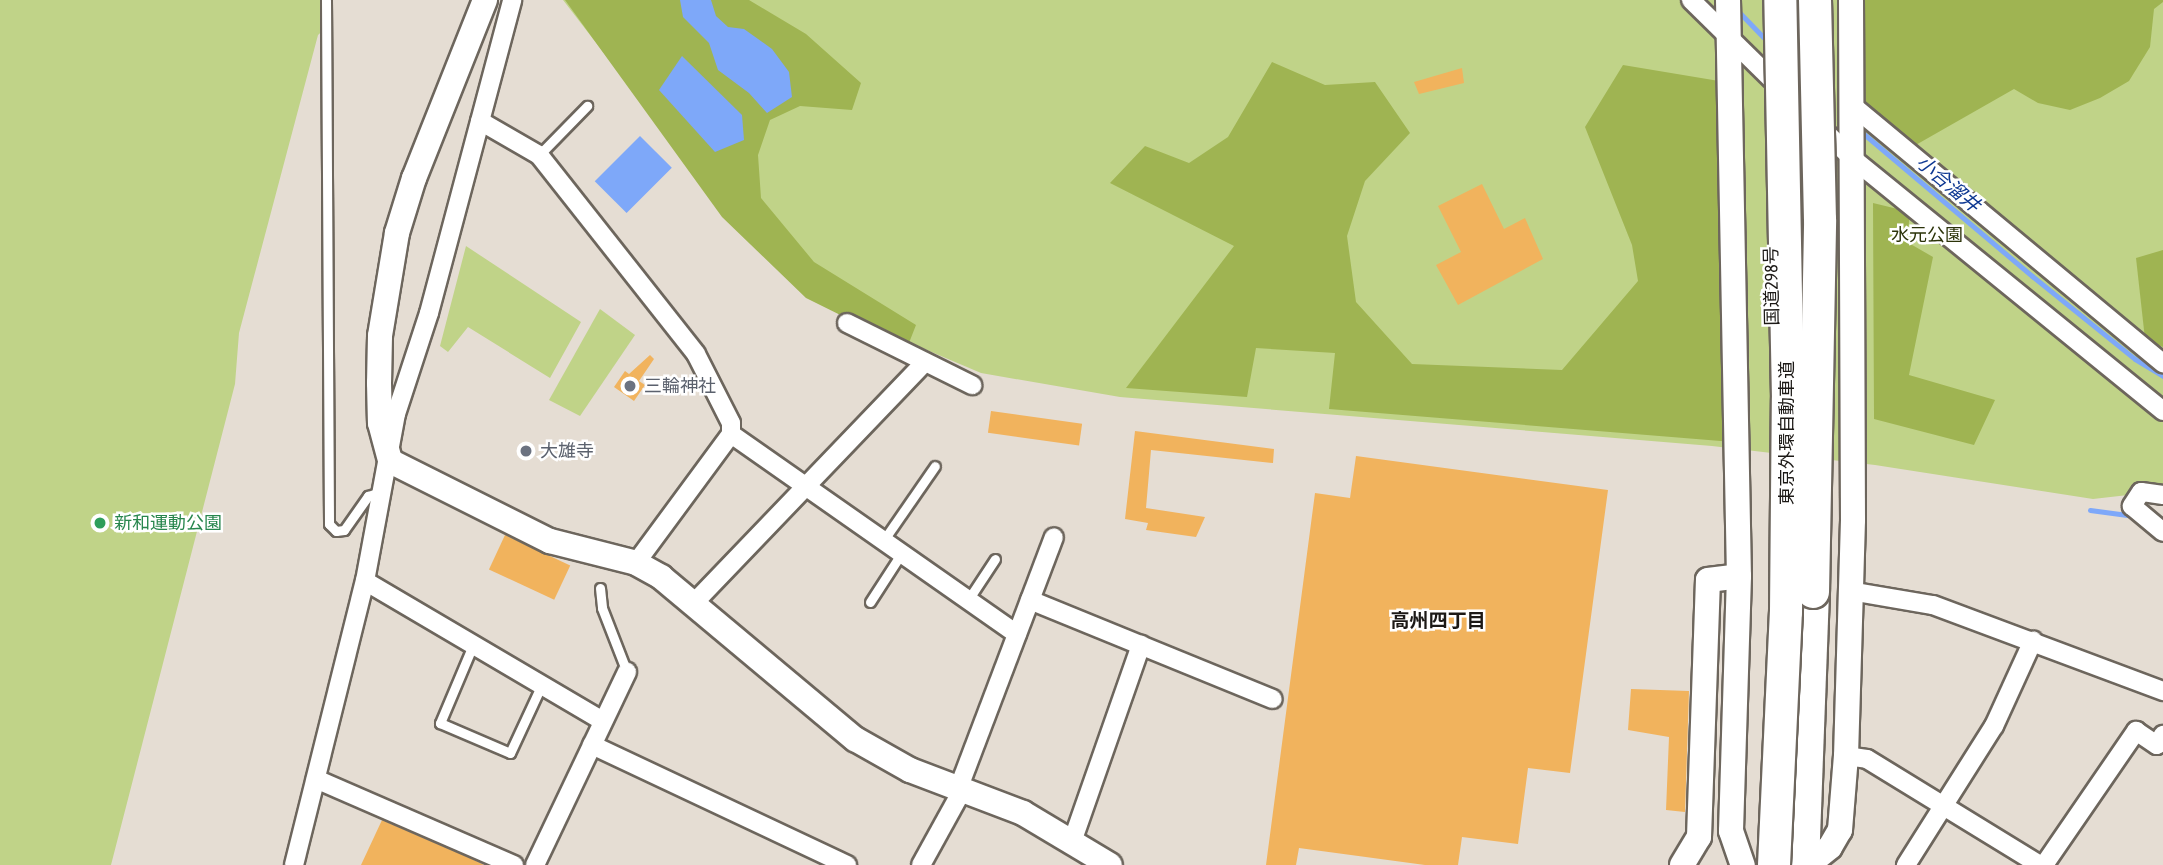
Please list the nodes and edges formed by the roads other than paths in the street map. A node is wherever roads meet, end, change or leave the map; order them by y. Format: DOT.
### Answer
graph roads {
  1 [pos="326,0"];
  2 [pos="485,0"];
  3 [pos="512,0"];
  4 [pos="1690,0"];
  5 [pos="1762,0"];
  6 [pos="1780,0"];
  7 [pos="1793,0"];
  8 [pos="1815,0"];
  9 [pos="1852,0"];
  10 [pos="1729,18"];
  11 [pos="587,106"];
  12 [pos="1853,108"];
  13 [pos="480,121"];
  14 [pos="1852,148"];
  15 [pos="539,155"];
  16 [pos="847,323"];
  17 [pos="2163,363"];
  18 [pos="923,364"];
  19 [pos="972,385"];
  20 [pos="2163,411"];
  21 [pos="732,434"];
  22 [pos="390,461"];
  23 [pos="935,466"];
  24 [pos="806,487"];
  25 [pos="383,491"];
  26 [pos="2163,495"];
  27 [pos="2163,533"];
  28 [pos="1054,537"];
  29 [pos="883,541"];
  30 [pos="901,554"];
  31 [pos="995,559"];
  32 [pos="636,563"];
  33 [pos="1739,576"];
  34 [pos="365,581"];
  35 [pos="600,588"];
  36 [pos="1850,591"];
  37 [pos="968,600"];
  38 [pos="1030,600"];
  39 [pos="870,602"];
  40 [pos="693,604"];
  41 [pos="1017,634"];
  42 [pos="2033,641"];
  43 [pos="474,645"];
  44 [pos="1141,645"];
  45 [pos="627,671"];
  46 [pos="542,684"];
  47 [pos="2163,691"];
  48 [pos="1273,699"];
  49 [pos="603,721"];
  50 [pos="592,745"];
  51 [pos="2160,745"];
  52 [pos="1846,756"];
  53 [pos="316,779"];
  54 [pos="961,788"];
  55 [pos="1944,803"];
  56 [pos="1072,842"];
  57 [pos="294,865"];
  58 [pos="514,865"];
  59 [pos="536,865"];
  60 [pos="847,865"];
  61 [pos="921,865"];
  62 [pos="1110,865"];
  63 [pos="1682,865"];
  64 [pos="1743,865"];
  65 [pos="1767,865"];
  66 [pos="1774,865"];
  67 [pos="1790,865"];
  68 [pos="1803,865"];
  69 [pos="1808,865"];
  70 [pos="1906,865"];
  71 [pos="2042,865"];
  1 -- 25 [label="lane"];
  2 -- 22 [label="street"];
  3 -- 13 [label="street"];
  4 -- 10 [label="street"];
  5 -- 65 [label="highway, 国道298号"];
  6 -- 66 [label="highway, 東京外環自動車道, bridge"];
  7 -- 67 [label="highway, 東京外環自動車道"];
  8 -- 68 [label="highway, bridge"];
  9 -- 12 [label="street"];
  10 -- 14 [label="street"];
  10 -- 33 [label="street"];
  11 -- 15 [label="lane"];
  12 -- 14 [label="street"];
  12 -- 17 [label="street"];
  13 -- 15 [label="street"];
  13 -- 22 [label="street"];
  14 -- 20 [label="street"];
  14 -- 36 [label="street"];
  15 -- 21 [label="street"];
  16 -- 18 [label="street"];
  18 -- 19 [label="street"];
  18 -- 24 [label="street"];
  21 -- 24 [label="street"];
  21 -- 32 [label="street"];
  22 -- 25 [label="street"];
  22 -- 32 [label="street"];
  23 -- 29 [label="lane"];
  24 -- 29 [label="street"];
  24 -- 40 [label="street"];
  25 -- 34 [label="street"];
  26 -- 27 [label="street"];
  28 -- 38 [label="street"];
  29 -- 30 [label="street"];
  30 -- 37 [label="street"];
  30 -- 39 [label="lane"];
  31 -- 37 [label="lane"];
  32 -- 40 [label="street"];
  33 -- 63 [label="street"];
  33 -- 64 [label="street"];
  34 -- 43 [label="street"];
  34 -- 53 [label="street"];
  35 -- 45 [label="lane"];
  36 -- 42 [label="street"];
  36 -- 52 [label="street"];
  37 -- 41 [label="street"];
  38 -- 41 [label="street"];
  38 -- 44 [label="street"];
  40 -- 54 [label="street"];
  41 -- 54 [label="street"];
  42 -- 47 [label="street"];
  42 -- 55 [label="street"];
  43 -- 46 [label="street"];
  43 -- 46 [label="lane"];
  44 -- 48 [label="street"];
  44 -- 56 [label="street"];
  45 -- 49 [label="street"];
  46 -- 49 [label="street"];
  49 -- 50 [label="street"];
  50 -- 59 [label="street"];
  50 -- 60 [label="street"];
  51 -- 71 [label="street"];
  52 -- 55 [label="street"];
  52 -- 69 [label="street"];
  53 -- 57 [label="street"];
  53 -- 58 [label="street"];
  54 -- 56 [label="street"];
  54 -- 61 [label="street"];
  55 -- 70 [label="street"];
  55 -- 71 [label="street"];
  56 -- 62 [label="street"];
}
